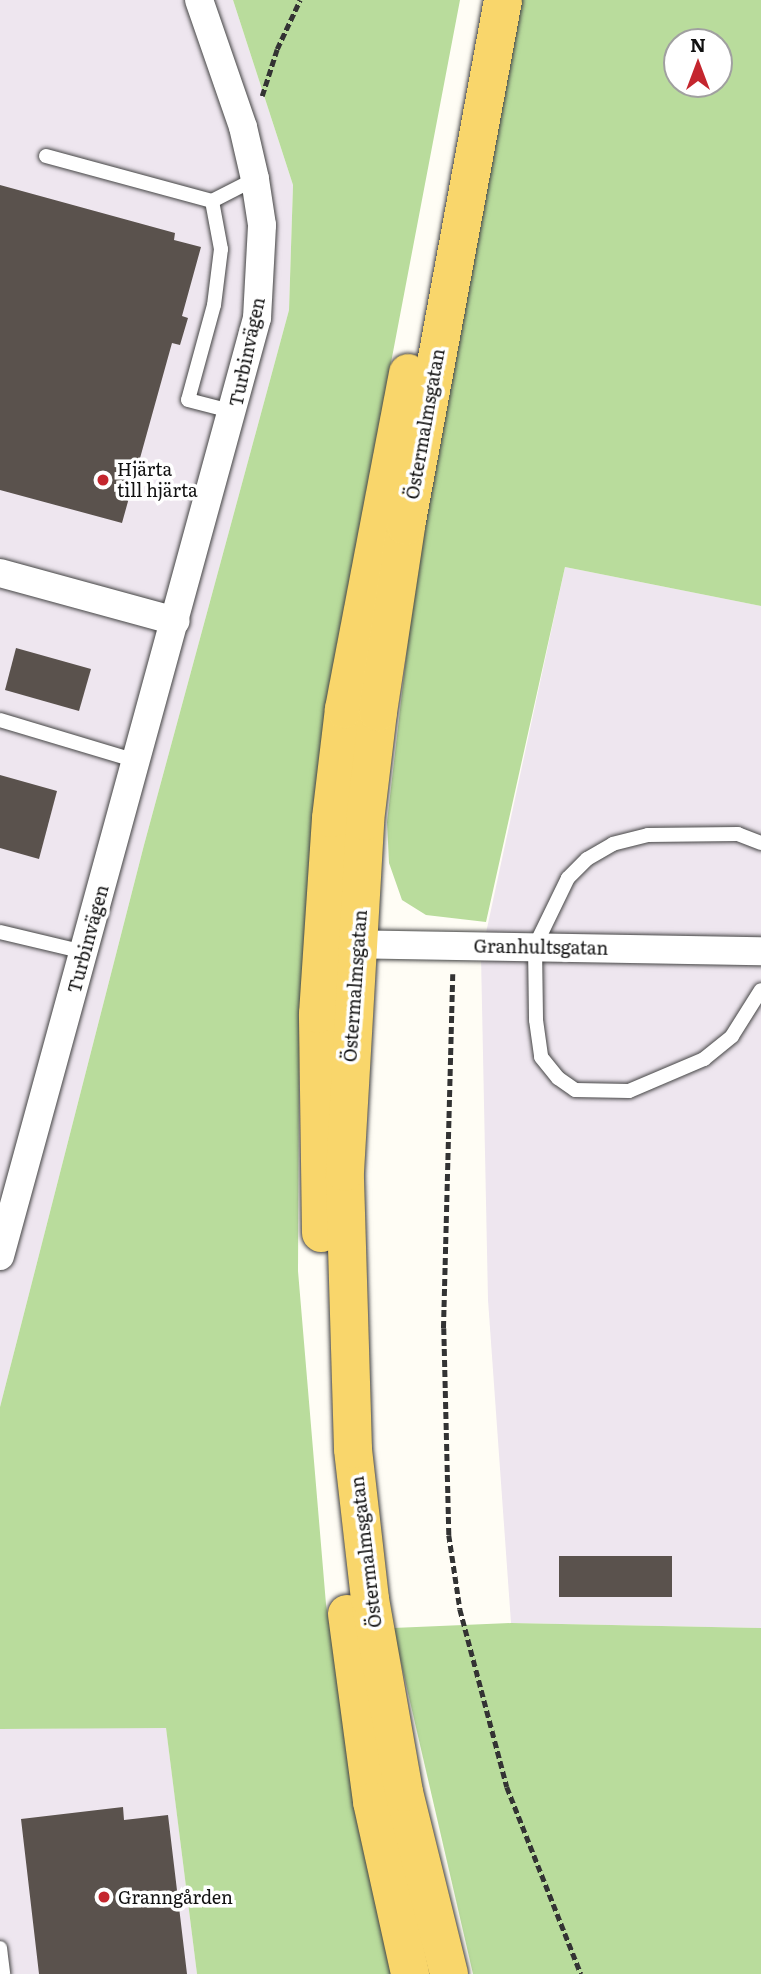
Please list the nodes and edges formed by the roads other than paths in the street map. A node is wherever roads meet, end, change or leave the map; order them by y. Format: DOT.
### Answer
graph roads {
  1 [pos="199,0"];
  2 [pos="481,0"];
  3 [pos="503,0"];
  4 [pos="46,156"];
  5 [pos="255,179"];
  6 [pos="212,201"];
  7 [pos="234,412"];
  8 [pos="0,573"];
  9 [pos="177,621"];
  10 [pos="0,720"];
  11 [pos="137,761"];
  12 [pos="761,843"];
  13 [pos="0,932"];
  14 [pos="340,944"];
  15 [pos="535,946"];
  16 [pos="761,951"];
  17 [pos="84,952"];
  18 [pos="761,990"];
  19 [pos="5,1217"];
  20 [pos="0,1256"];
  21 [pos="0,1948"];
  22 [pos="3,1974"];
  23 [pos="410,1974"];
  24 [pos="449,1974"];
  1 -- 5 [label="street, Turbinvägen"];
  2 -- 14 [label="main road, Östermalmsgatan"];
  3 -- 14 [label="main road, Östermalmsgatan"];
  4 -- 6 [label="lane"];
  5 -- 6 [label="lane"];
  5 -- 7 [label="street, Turbinvägen"];
  6 -- 7 [label="lane"];
  7 -- 9 [label="street, Turbinvägen"];
  8 -- 9 [label="street"];
  9 -- 11 [label="street, Turbinvägen"];
  10 -- 11 [label="lane"];
  11 -- 17 [label="street, Turbinvägen"];
  12 -- 15 [label="lane"];
  13 -- 17 [label="lane"];
  14 -- 15 [label="street, Granhultsgatan"];
  14 -- 23 [label="main road, Östermalmsgatan"];
  14 -- 24 [label="main road, Östermalmsgatan"];
  15 -- 16 [label="street, Granhultsgatan"];
  15 -- 18 [label="lane"];
  17 -- 19 [label="street, Turbinvägen"];
  19 -- 20 [label="street, Turbinvägen"];
  21 -- 22 [label="lane"];
}
